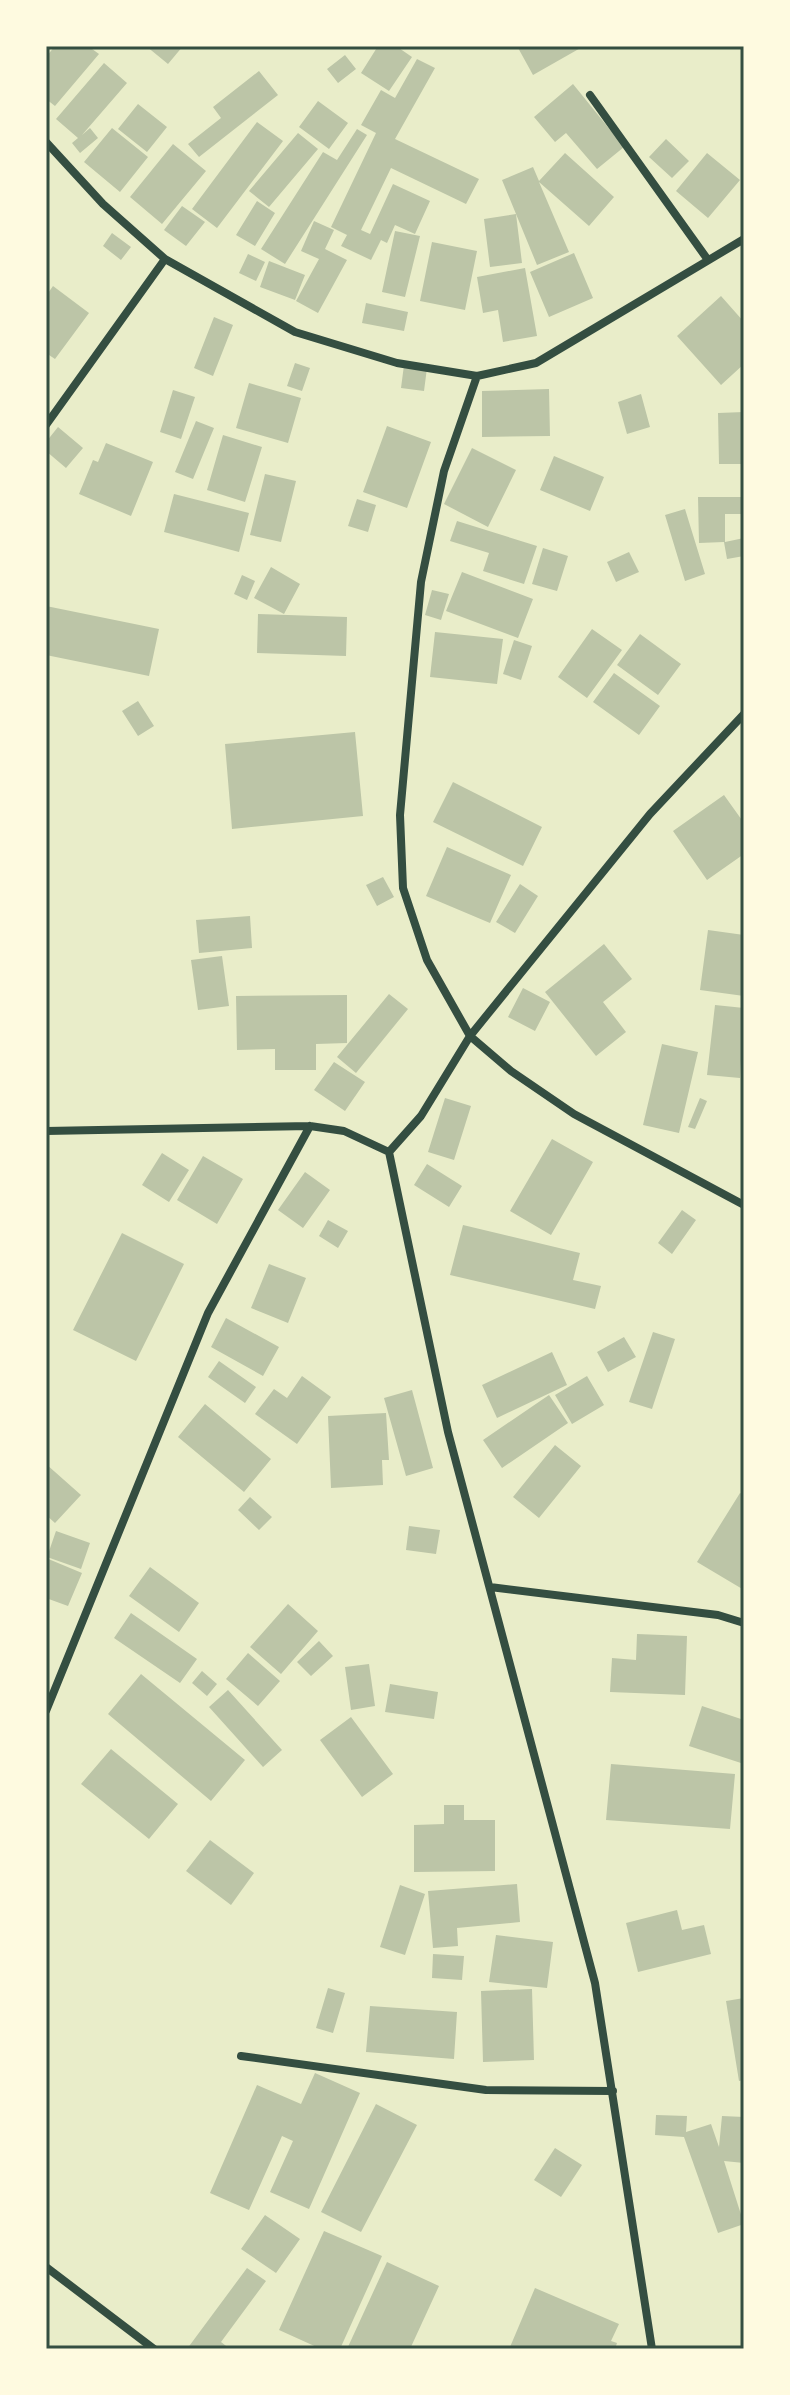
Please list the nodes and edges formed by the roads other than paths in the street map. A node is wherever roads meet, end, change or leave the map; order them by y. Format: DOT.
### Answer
graph roads {
  1 [pos="590,95"];
  2 [pos="46,142"];
  3 [pos="744,239"];
  4 [pos="165,259"];
  5 [pos="708,260"];
  6 [pos="477,376"];
  7 [pos="46,425"];
  8 [pos="744,714"];
  9 [pos="470,1036"];
  10 [pos="310,1126"];
  11 [pos="46,1131"];
  12 [pos="389,1152"];
  13 [pos="744,1205"];
  14 [pos="490,1587"];
  15 [pos="744,1623"];
  16 [pos="46,1711"];
  17 [pos="241,2056"];
  18 [pos="613,2091"];
  19 [pos="46,2267"];
  20 [pos="154,2349"];
  21 [pos="652,2349"];
  1 -- 5 [label="street"];
  2 -- 4 [label="street"];
  3 -- 5 [label="street"];
  4 -- 6 [label="street"];
  4 -- 7 [label="street"];
  5 -- 6 [label="street"];
  6 -- 9 [label="street"];
  8 -- 9 [label="street"];
  9 -- 12 [label="street"];
  9 -- 13 [label="street"];
  10 -- 11 [label="street"];
  10 -- 12 [label="street"];
  10 -- 16 [label="street"];
  12 -- 14 [label="street"];
  14 -- 15 [label="street"];
  14 -- 18 [label="street"];
  17 -- 18 [label="street"];
  18 -- 21 [label="street"];
  19 -- 20 [label="street"];
}
